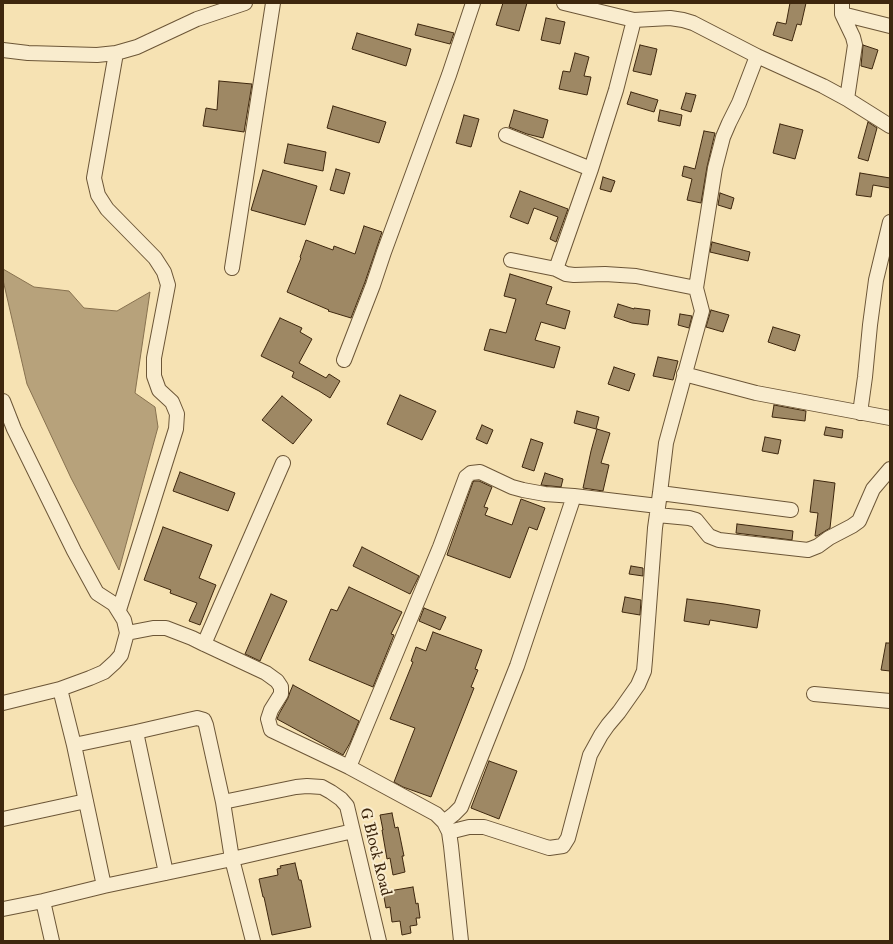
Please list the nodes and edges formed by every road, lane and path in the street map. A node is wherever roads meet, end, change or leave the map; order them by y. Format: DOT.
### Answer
graph roads {
  1 [pos="245,3"];
  2 [pos="274,3"];
  3 [pos="473,3"];
  4 [pos="564,3"];
  5 [pos="842,9"];
  6 [pos="634,20"];
  7 [pos="890,26"];
  8 [pos="3,50"];
  9 [pos="116,53"];
  10 [pos="758,56"];
  11 [pos="847,99"];
  12 [pos="890,126"];
  13 [pos="506,135"];
  14 [pos="591,169"];
  15 [pos="890,222"];
  16 [pos="511,260"];
  17 [pos="232,268"];
  18 [pos="556,269"];
  19 [pos="696,288"];
  20 [pos="344,360"];
  21 [pos="684,374"];
  22 [pos="3,401"];
  23 [pos="860,412"];
  24 [pos="890,418"];
  25 [pos="283,463"];
  26 [pos="890,469"];
  27 [pos="574,496"];
  28 [pos="658,505"];
  29 [pos="791,510"];
  30 [pos="119,610"];
  31 [pos="127,633"];
  32 [pos="204,644"];
  33 [pos="60,689"];
  34 [pos="814,694"];
  35 [pos="890,701"];
  36 [pos="3,703"];
  37 [pos="136,732"];
  38 [pos="74,745"];
  39 [pos="349,767"];
  40 [pos="86,802"];
  41 [pos="223,802"];
  42 [pos="3,819"];
  43 [pos="446,827"];
  44 [pos="353,831"];
  45 [pos="232,859"];
  46 [pos="166,872"];
  47 [pos="104,886"];
  48 [pos="43,901"];
  49 [pos="3,909"];
  50 [pos="52,941"];
  51 [pos="253,941"];
  52 [pos="379,941"];
  53 [pos="461,941"];
  1 -- 9 [label="street"];
  2 -- 17 [label="street"];
  3 -- 20 [label="street"];
  4 -- 6 [label="street"];
  5 -- 7 [label="street"];
  5 -- 11 [label="street"];
  6 -- 10 [label="street"];
  6 -- 14 [label="street"];
  8 -- 9 [label="street"];
  9 -- 30 [label="street"];
  10 -- 11 [label="street"];
  10 -- 19 [label="street"];
  11 -- 12 [label="street"];
  13 -- 14 [label="street"];
  14 -- 18 [label="street"];
  15 -- 23 [label="street"];
  16 -- 18 [label="street"];
  18 -- 19 [label="street"];
  19 -- 21 [label="street"];
  21 -- 23 [label="street"];
  21 -- 28 [label="street"];
  22 -- 30 [label="street"];
  23 -- 24 [label="street"];
  25 -- 32 [label="street"];
  26 -- 28 [label="street"];
  27 -- 28 [label="street"];
  27 -- 39 [label="street"];
  27 -- 43 [label="street"];
  28 -- 29 [label="street"];
  28 -- 43 [label="street"];
  30 -- 31 [label="street"];
  31 -- 32 [label="street"];
  31 -- 33 [label="street"];
  32 -- 39 [label="street"];
  33 -- 36 [label="street"];
  33 -- 38 [label="street"];
  34 -- 35 [label="street"];
  37 -- 38 [label="street"];
  37 -- 41 [label="street"];
  37 -- 46 [label="street"];
  38 -- 40 [label="street"];
  39 -- 43 [label="street"];
  40 -- 42 [label="street"];
  40 -- 47 [label="street"];
  41 -- 44 [label="street, G Block Road"];
  41 -- 45 [label="street"];
  43 -- 53 [label="street"];
  44 -- 45 [label="street"];
  44 -- 52 [label="street, G Block Road"];
  45 -- 46 [label="street"];
  45 -- 51 [label="street"];
  46 -- 47 [label="street"];
  47 -- 48 [label="street"];
  48 -- 49 [label="street"];
  48 -- 50 [label="street"];
}
